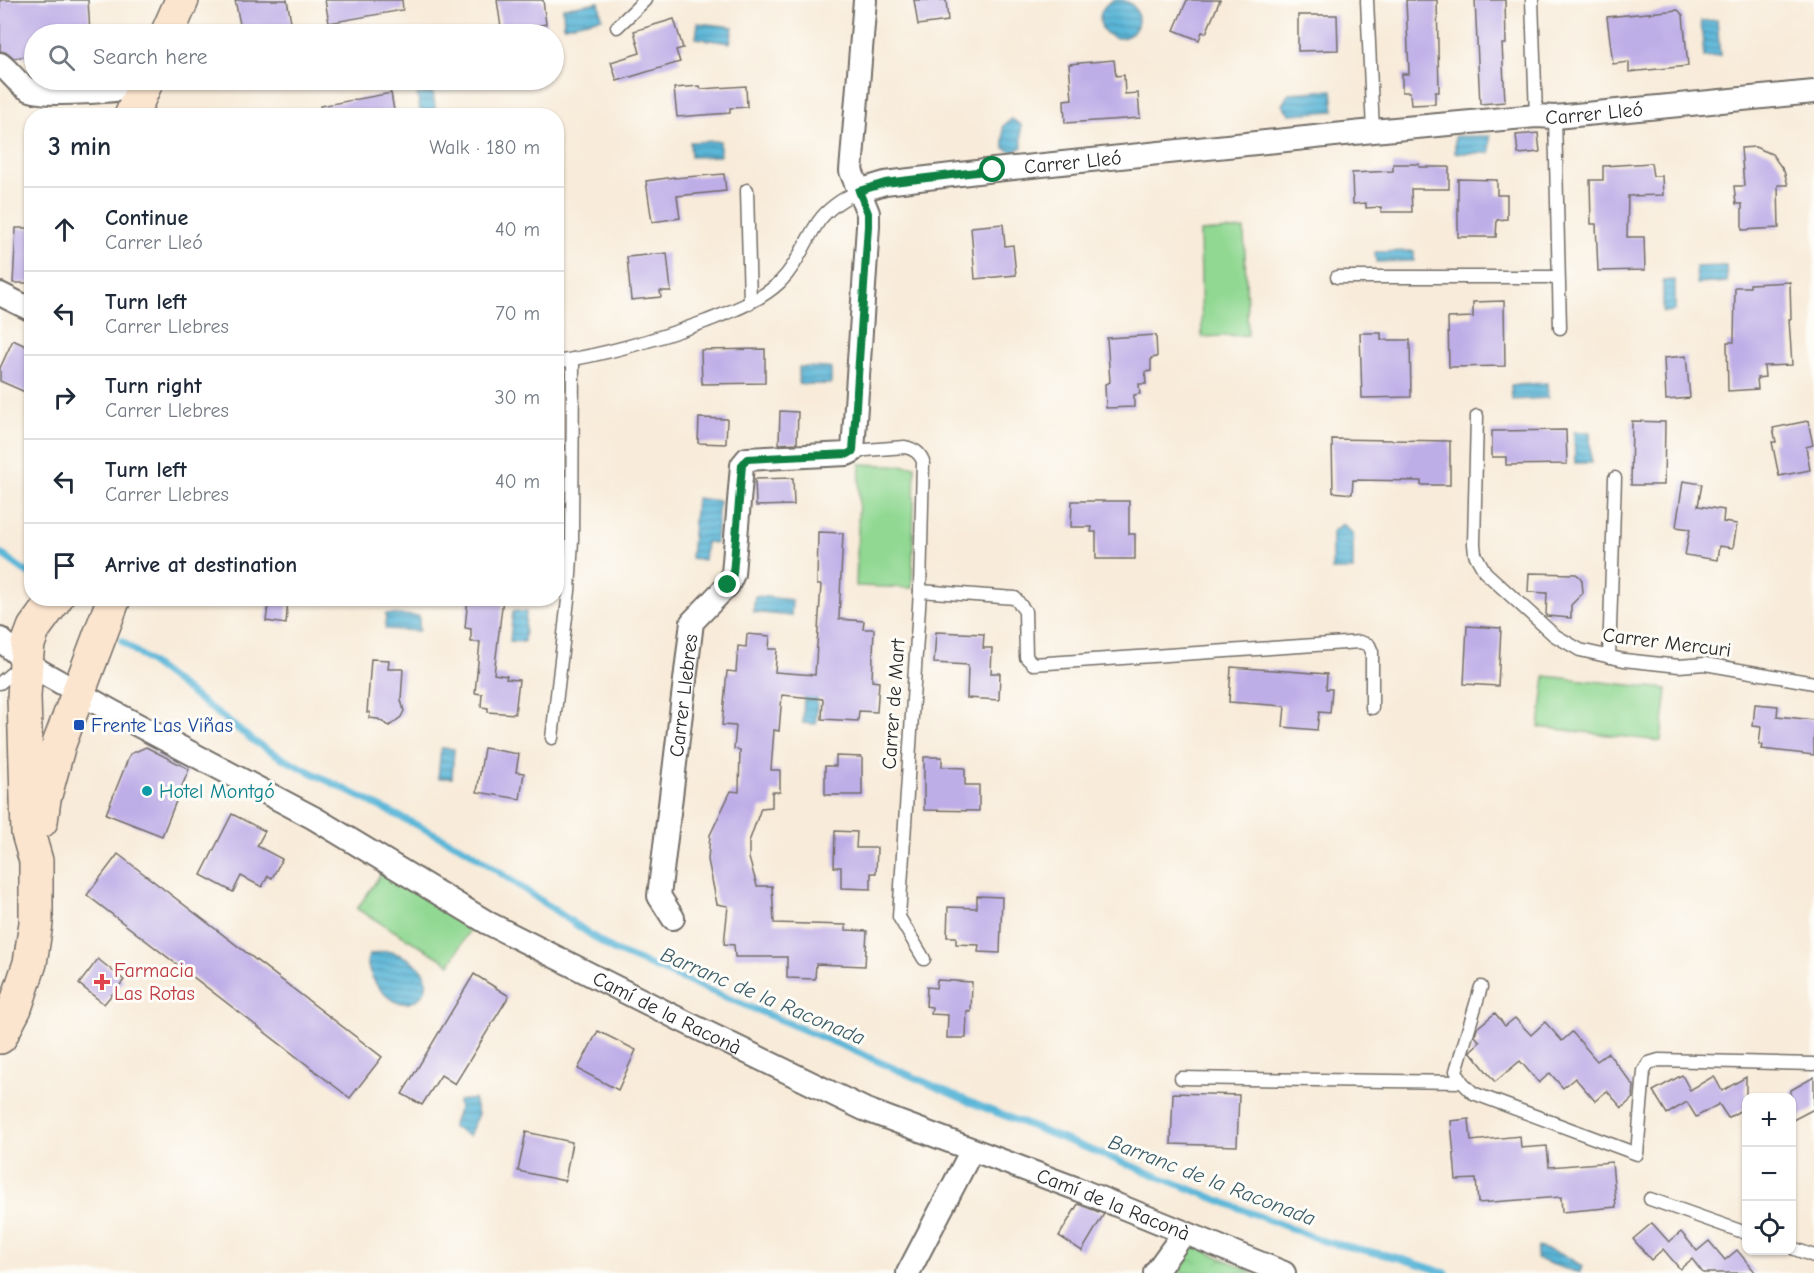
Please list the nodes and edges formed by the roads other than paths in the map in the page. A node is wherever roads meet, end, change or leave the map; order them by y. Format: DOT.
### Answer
graph roads {
  1 [pos="182,0"];
  2 [pos="645,0"];
  3 [pos="865,0"];
  4 [pos="1367,0"];
  5 [pos="1532,0"];
  6 [pos="171,24"];
  7 [pos="617,27"];
  8 [pos="0,64"];
  9 [pos="24,86"];
  10 [pos="31,90"];
  11 [pos="110,90"];
  12 [pos="143,90"];
  13 [pos="1814,92"];
  14 [pos="135,108"];
  15 [pos="1545,117"];
  16 [pos="1373,131"];
  17 [pos="747,190"];
  18 [pos="859,191"];
  19 [pos="1337,277"];
  20 [pos="1558,277"];
  21 [pos="0,294"];
  22 [pos="750,302"];
  23 [pos="24,306"];
  24 [pos="1560,328"];
  25 [pos="573,359"];
  26 [pos="564,361"];
  27 [pos="1477,416"];
  28 [pos="853,451"];
  29 [pos="1615,478"];
  30 [pos="920,591"];
  31 [pos="50,606"];
  32 [pos="111,606"];
  33 [pos="0,639"];
  34 [pos="1609,657"];
  35 [pos="26,662"];
  36 [pos="0,683"];
  37 [pos="1814,683"];
  38 [pos="80,693"];
  39 [pos="1372,708"];
  40 [pos="552,738"];
  41 [pos="36,861"];
  42 [pos="673,918"];
  43 [pos="924,959"];
  44 [pos="1481,987"];
  45 [pos="0,1037"];
  46 [pos="1814,1064"];
  47 [pos="1181,1078"];
  48 [pos="1462,1082"];
  49 [pos="972,1150"];
  50 [pos="1650,1199"];
  51 [pos="1742,1232"];
  52 [pos="1184,1233"];
  53 [pos="1796,1250"];
  54 [pos="1814,1256"];
  55 [pos="908,1273"];
  56 [pos="1155,1273"];
  57 [pos="1284,1273"];
  1 -- 6 [label="street"];
  2 -- 7 [label="lane"];
  3 -- 18 [label="street"];
  4 -- 16 [label="lane"];
  5 -- 15 [label="lane"];
  8 -- 9 [label="street"];
  10 -- 11 [label="street"];
  12 -- 14 [label="street"];
  13 -- 15 [label="street, Carrer Lleó"];
  15 -- 16 [label="street, Carrer Lleó"];
  15 -- 20 [label="lane"];
  16 -- 18 [label="street, Carrer Lleó"];
  17 -- 22 [label="lane"];
  18 -- 22 [label="lane"];
  18 -- 28 [label="street"];
  19 -- 20 [label="lane"];
  20 -- 24 [label="lane"];
  21 -- 23 [label="street"];
  22 -- 25 [label="lane"];
  25 -- 26 [label="lane"];
  25 -- 40 [label="lane"];
  27 -- 34 [label="lane, Carrer Mercuri"];
  28 -- 30 [label="lane, Carrer de Mart"];
  28 -- 42 [label="street, Carrer Llebres"];
  29 -- 34 [label="lane"];
  30 -- 39 [label="lane"];
  30 -- 43 [label="lane, Carrer de Mart"];
  31 -- 35 [label="street"];
  32 -- 38 [label="street"];
  33 -- 35 [label="street, Camí de la Raconà"];
  34 -- 37 [label="lane, Carrer Mercuri"];
  35 -- 36 [label="lane"];
  35 -- 38 [label="street, Camí de la Raconà"];
  35 -- 41 [label="street"];
  38 -- 41 [label="street"];
  38 -- 49 [label="street, Camí de la Raconà"];
  41 -- 45 [label="street"];
  44 -- 48 [label="lane"];
  46 -- 48 [label="lane"];
  47 -- 48 [label="lane"];
  49 -- 52 [label="street, Camí de la Raconà"];
  49 -- 55 [label="street"];
  50 -- 51 [label="lane"];
  52 -- 56 [label="street"];
  52 -- 57 [label="street, Camí de la Raconà"];
  53 -- 54 [label="lane"];
}
